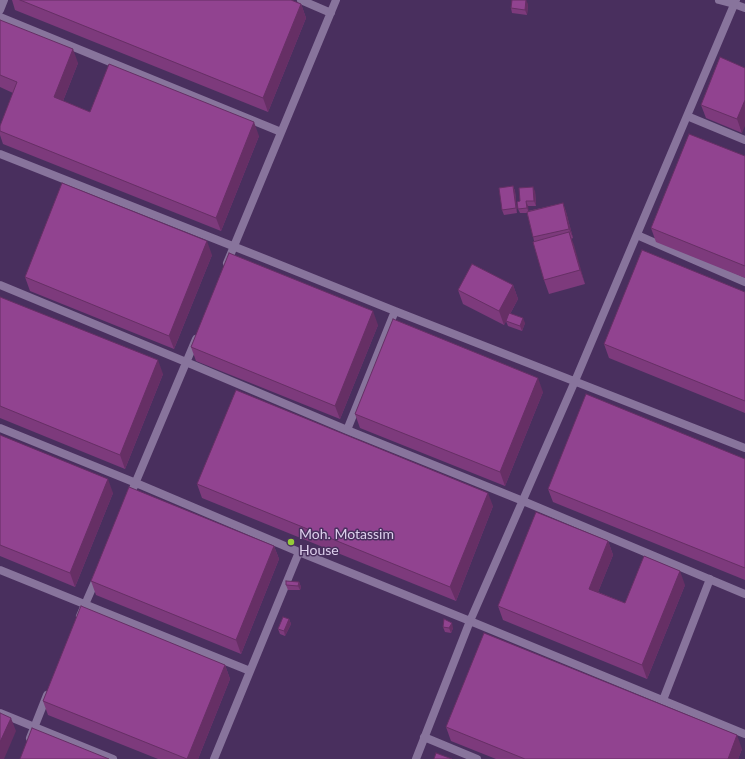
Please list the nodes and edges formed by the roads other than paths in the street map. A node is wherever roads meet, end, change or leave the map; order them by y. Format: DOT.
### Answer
graph roads {
  1 [pos="4,0"];
  2 [pos="301,0"];
  3 [pos="336,0"];
  4 [pos="719,0"];
  5 [pos="735,2"];
  6 [pos="745,8"];
  7 [pos="0,10"];
  8 [pos="331,13"];
  9 [pos="0,17"];
  10 [pos="687,116"];
  11 [pos="281,132"];
  12 [pos="745,140"];
  13 [pos="0,154"];
  14 [pos="637,235"];
  15 [pos="234,246"];
  16 [pos="225,268"];
  17 [pos="745,282"];
  18 [pos="0,285"];
  19 [pos="395,311"];
  20 [pos="198,333"];
  21 [pos="186,362"];
  22 [pos="575,381"];
  23 [pos="0,428"];
  24 [pos="347,430"];
  25 [pos="745,448"];
  26 [pos="136,483"];
  27 [pos="523,501"];
  28 [pos="127,504"];
  29 [pos="299,552"];
  30 [pos="100,569"];
  31 [pos="0,570"];
  32 [pos="710,579"];
  33 [pos="745,594"];
  34 [pos="85,605"];
  35 [pos="470,621"];
  36 [pos="76,626"];
  37 [pos="250,671"];
  38 [pos="49,691"];
  39 [pos="663,700"];
  40 [pos="0,713"];
  41 [pos="34,727"];
  42 [pos="745,734"];
  43 [pos="424,737"];
  44 [pos="26,746"];
  45 [pos="113,759"];
  46 [pos="214,759"];
  47 [pos="416,759"];
  48 [pos="477,759"];
  1 -- 7 [label="street"];
  2 -- 8 [label="street"];
  3 -- 8 [label="street"];
  4 -- 5 [label="street"];
  5 -- 6 [label="street"];
  5 -- 10 [label="street"];
  8 -- 11 [label="street"];
  9 -- 11 [label="street"];
  10 -- 12 [label="street"];
  10 -- 14 [label="street"];
  11 -- 15 [label="street"];
  13 -- 15 [label="street"];
  14 -- 17 [label="street"];
  14 -- 22 [label="street"];
  15 -- 16 [label="street"];
  15 -- 19 [label="street"];
  18 -- 21 [label="street"];
  19 -- 22 [label="street"];
  19 -- 24 [label="street"];
  20 -- 21 [label="street"];
  21 -- 24 [label="street"];
  21 -- 26 [label="street"];
  22 -- 25 [label="street"];
  22 -- 27 [label="street"];
  23 -- 26 [label="street"];
  24 -- 27 [label="street"];
  26 -- 28 [label="street"];
  26 -- 29 [label="street"];
  27 -- 32 [label="street"];
  27 -- 35 [label="street"];
  29 -- 35 [label="street"];
  29 -- 37 [label="street"];
  30 -- 34 [label="street"];
  31 -- 34 [label="street"];
  32 -- 33 [label="street"];
  32 -- 39 [label="street"];
  34 -- 36 [label="street"];
  34 -- 37 [label="street"];
  35 -- 39 [label="street"];
  35 -- 43 [label="street"];
  37 -- 46 [label="street"];
  38 -- 41 [label="street"];
  39 -- 42 [label="street"];
  40 -- 41 [label="street"];
  41 -- 44 [label="street"];
  41 -- 45 [label="street"];
  43 -- 47 [label="street"];
  43 -- 48 [label="street"];
}
